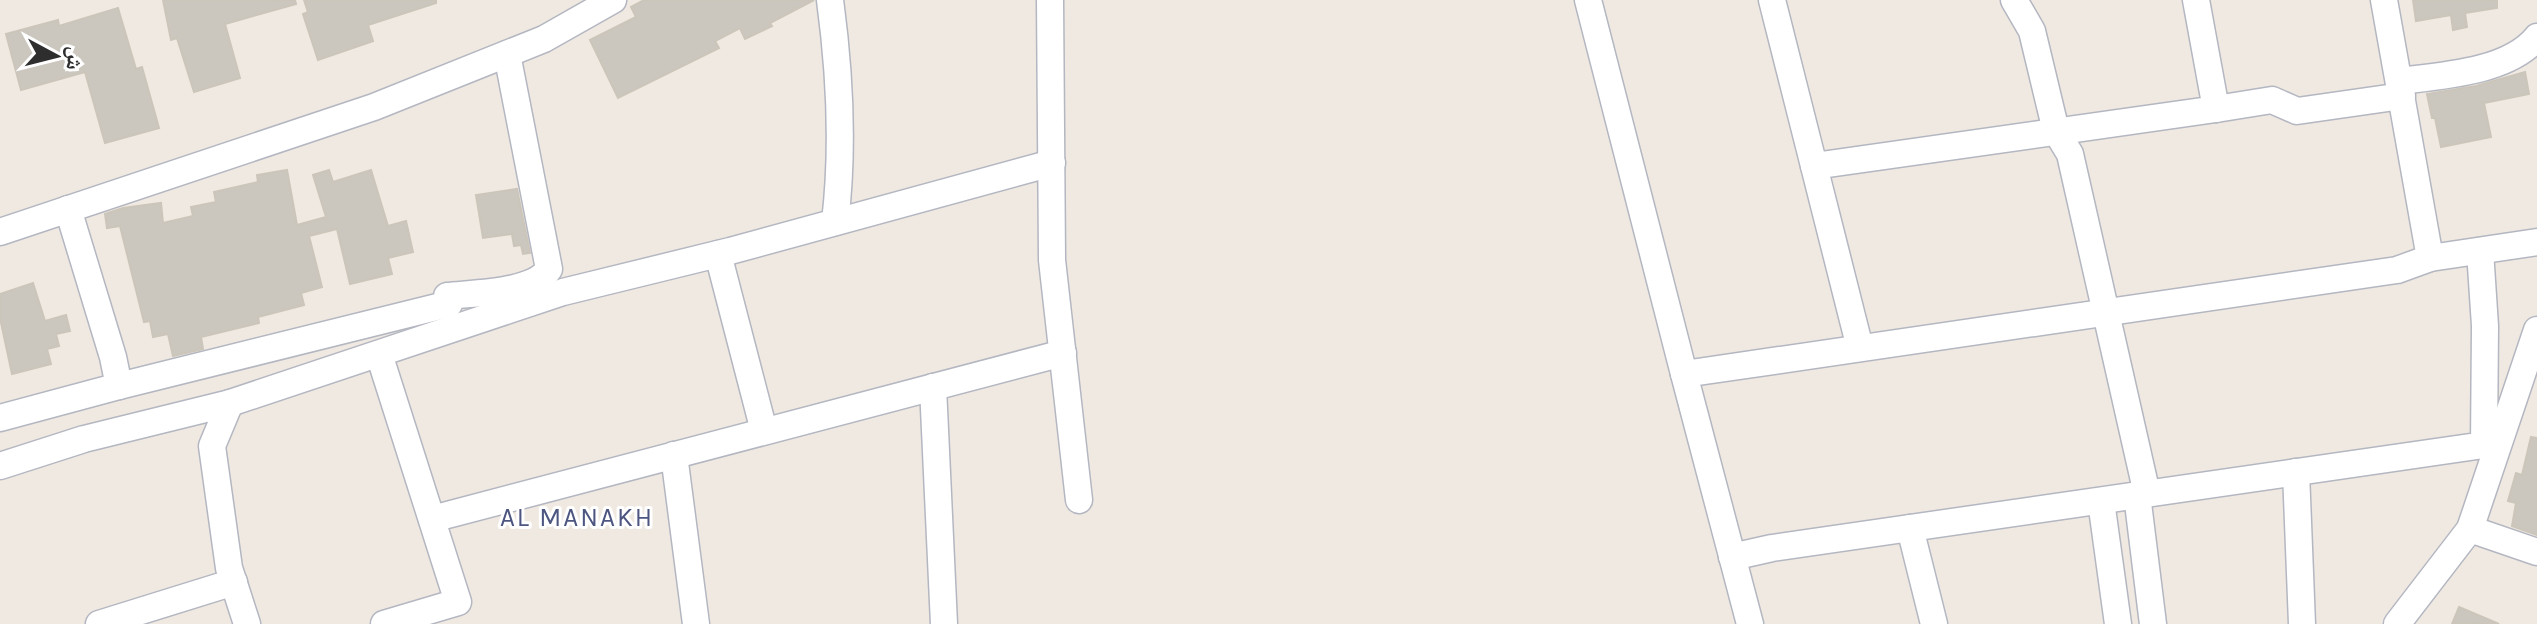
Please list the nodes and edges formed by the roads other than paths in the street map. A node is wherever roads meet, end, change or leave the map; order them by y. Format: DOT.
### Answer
graph roads {
  1 [pos="830,0"];
  2 [pos="1050,0"];
  3 [pos="1588,0"];
  4 [pos="1772,0"];
  5 [pos="2014,0"];
  6 [pos="2196,0"];
  7 [pos="2384,0"];
  8 [pos="597,5"];
  9 [pos="2537,37"];
  10 [pos="507,54"];
  11 [pos="2400,88"];
  12 [pos="2216,109"];
  13 [pos="2056,131"];
  14 [pos="1052,163"];
  15 [pos="1814,166"];
  16 [pos="68,209"];
  17 [pos="835,222"];
  18 [pos="0,232"];
  19 [pos="2537,242"];
  20 [pos="2480,251"];
  21 [pos="718,254"];
  22 [pos="2430,258"];
  23 [pos="2106,311"];
  24 [pos="2537,330"];
  25 [pos="1860,348"];
  26 [pos="1063,353"];
  27 [pos="379,354"];
  28 [pos="1684,374"];
  29 [pos="119,386"];
  30 [pos="933,387"];
  31 [pos="230,403"];
  32 [pos="0,418"];
  33 [pos="764,431"];
  34 [pos="674,455"];
  35 [pos="0,466"];
  36 [pos="2296,472"];
  37 [pos="2142,495"];
  38 [pos="1079,500"];
  39 [pos="2101,501"];
  40 [pos="432,519"];
  41 [pos="1910,528"];
  42 [pos="2470,529"];
  43 [pos="2537,552"];
  44 [pos="1732,557"];
  45 [pos="234,582"];
  46 [pos="461,613"];
  47 [pos="99,624"];
  48 [pos="247,624"];
  49 [pos="384,624"];
  50 [pos="696,624"];
  51 [pos="944,624"];
  52 [pos="1750,624"];
  53 [pos="1934,624"];
  54 [pos="2118,624"];
  55 [pos="2153,624"];
  56 [pos="2302,624"];
  57 [pos="2397,624"];
  1 -- 17 [label="street"];
  2 -- 14 [label="street"];
  3 -- 28 [label="street"];
  4 -- 15 [label="street"];
  5 -- 13 [label="street"];
  6 -- 12 [label="street"];
  7 -- 11 [label="street"];
  8 -- 10 [label="street"];
  9 -- 11 [label="street"];
  10 -- 16 [label="street"];
  10 -- 29 [label="street"];
  11 -- 12 [label="street"];
  11 -- 22 [label="street"];
  12 -- 13 [label="street"];
  13 -- 15 [label="street"];
  13 -- 23 [label="street"];
  14 -- 17 [label="street"];
  14 -- 26 [label="street"];
  15 -- 25 [label="street"];
  16 -- 18 [label="street"];
  16 -- 29 [label="street"];
  17 -- 21 [label="street"];
  19 -- 20 [label="street"];
  20 -- 22 [label="street"];
  20 -- 36 [label="street"];
  21 -- 27 [label="street"];
  21 -- 33 [label="street"];
  22 -- 23 [label="street"];
  23 -- 25 [label="street"];
  23 -- 37 [label="street"];
  24 -- 42 [label="street"];
  25 -- 28 [label="street"];
  26 -- 30 [label="street"];
  26 -- 38 [label="street"];
  27 -- 31 [label="street"];
  27 -- 40 [label="street"];
  28 -- 44 [label="street"];
  29 -- 32 [label="street"];
  30 -- 33 [label="street"];
  30 -- 51 [label="street"];
  31 -- 35 [label="street"];
  31 -- 45 [label="street"];
  33 -- 34 [label="street"];
  34 -- 40 [label="street"];
  34 -- 50 [label="street"];
  36 -- 37 [label="street"];
  36 -- 56 [label="street"];
  37 -- 39 [label="street"];
  37 -- 55 [label="street"];
  39 -- 41 [label="street"];
  39 -- 54 [label="street"];
  40 -- 46 [label="street"];
  41 -- 44 [label="street"];
  41 -- 53 [label="street"];
  42 -- 43 [label="street"];
  42 -- 57 [label="street"];
  44 -- 52 [label="street"];
  45 -- 47 [label="street"];
  45 -- 48 [label="street"];
  46 -- 49 [label="street"];
}
